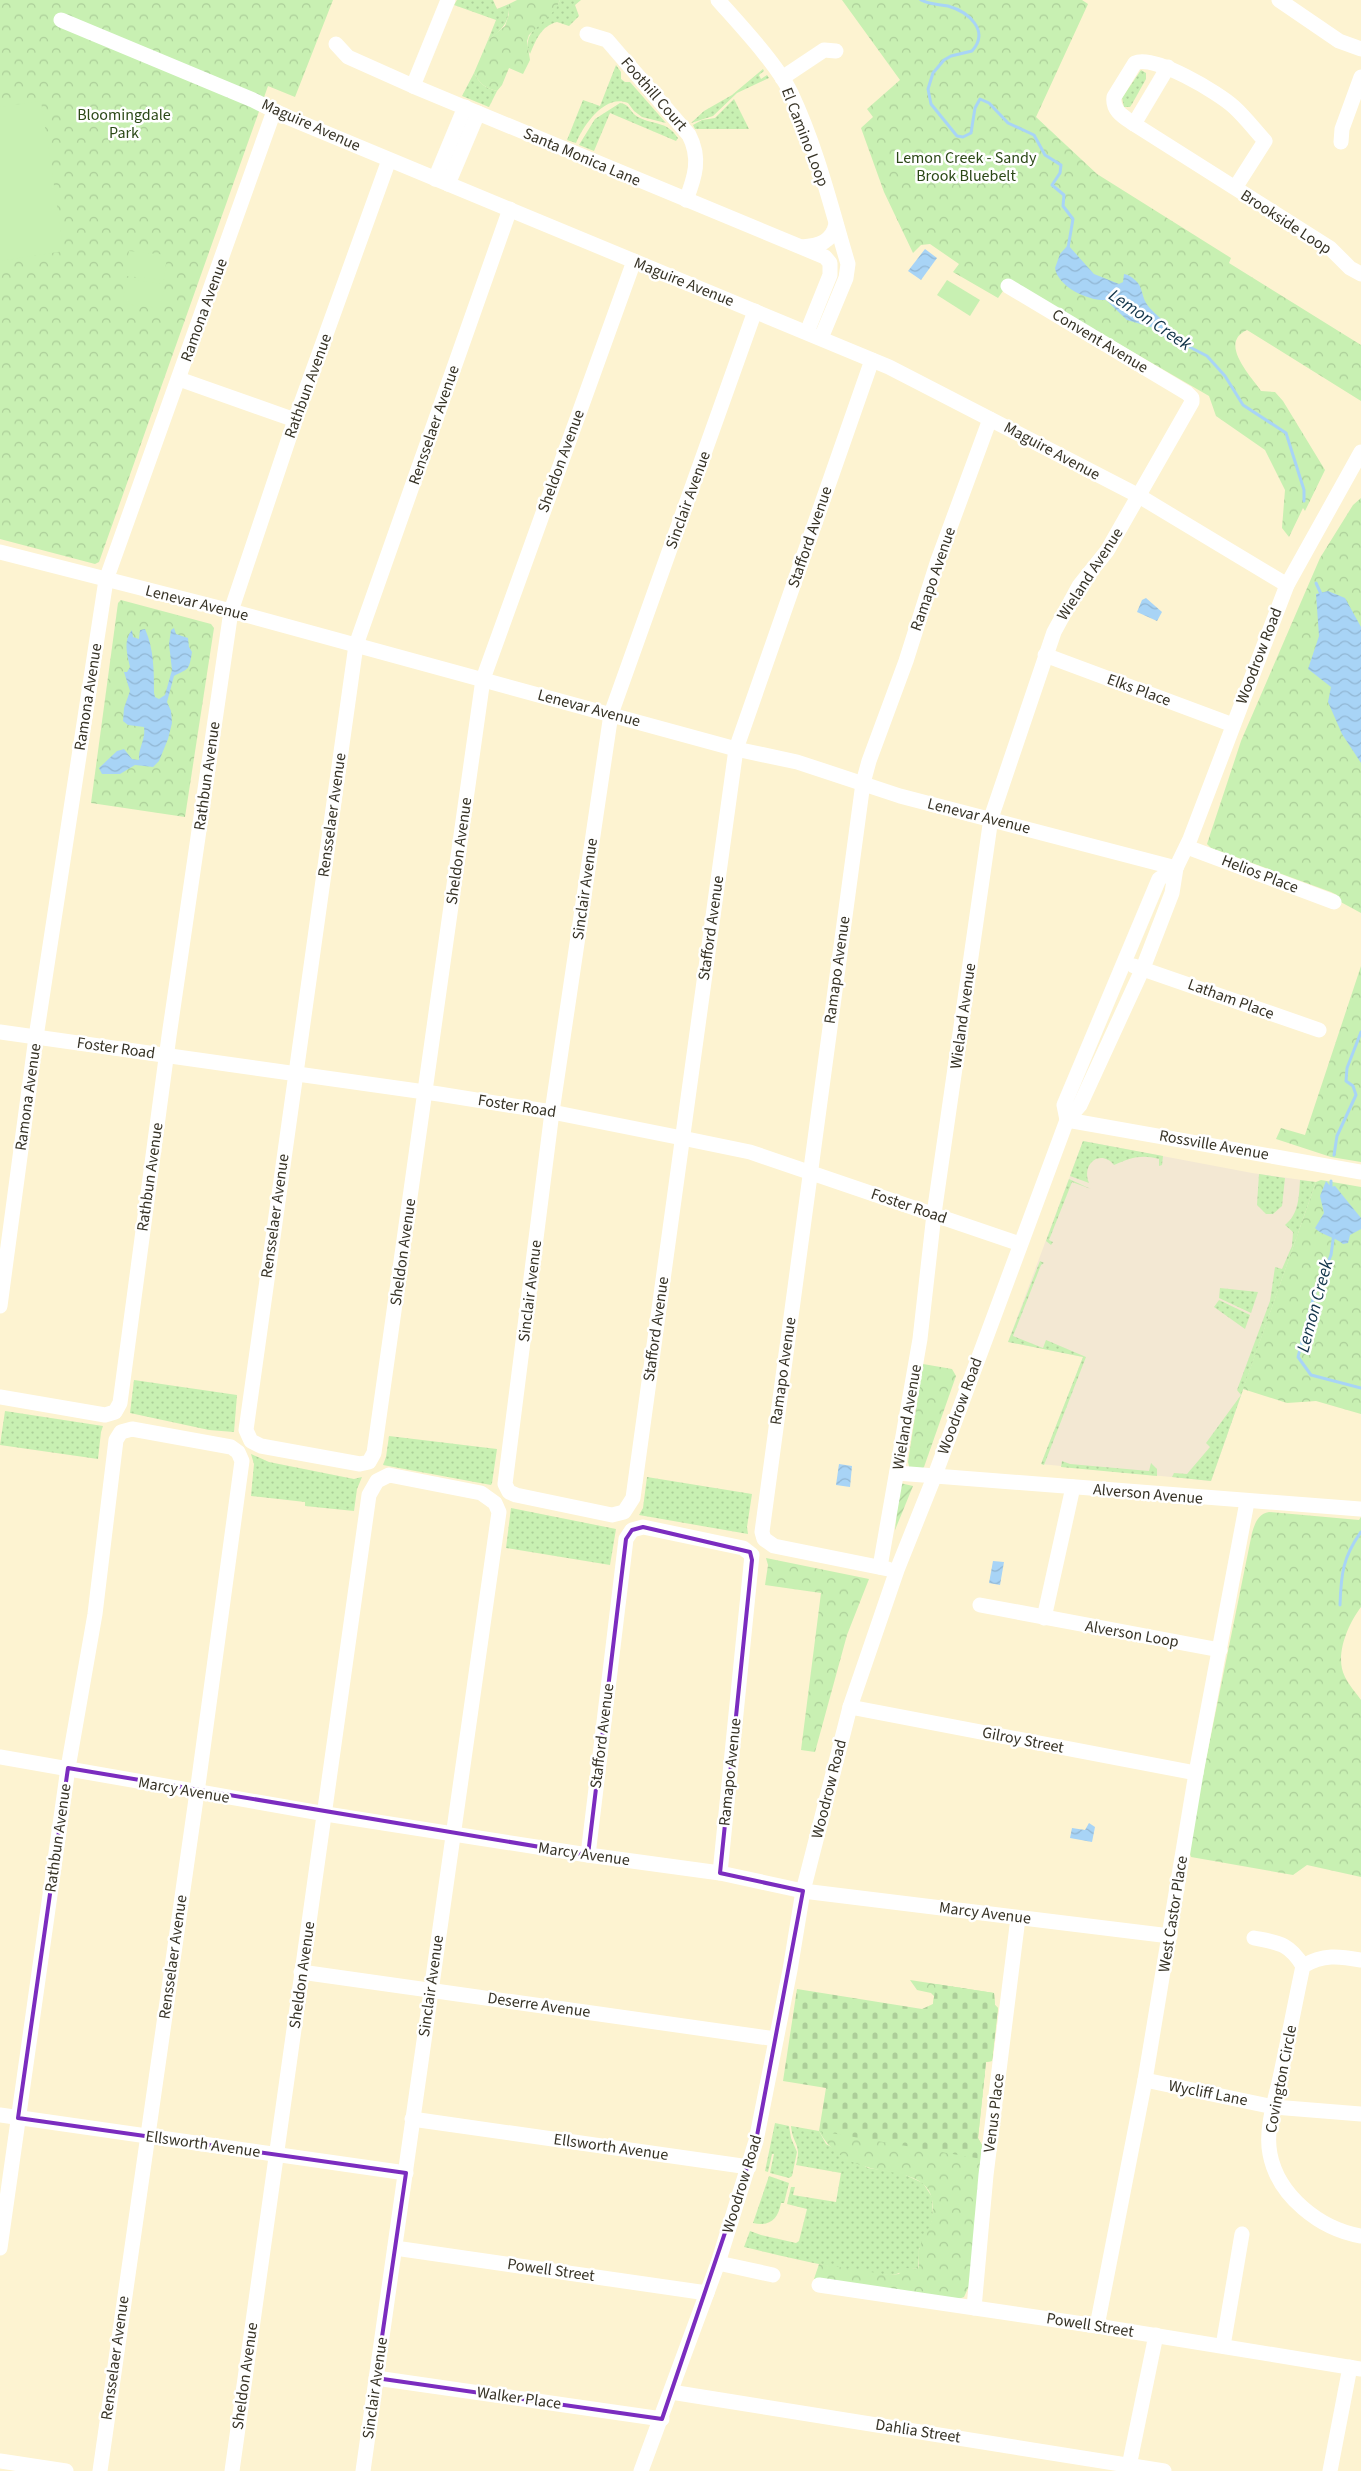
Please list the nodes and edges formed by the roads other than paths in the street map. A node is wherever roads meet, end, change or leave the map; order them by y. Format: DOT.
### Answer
graph roads {
  1 [pos="448,0"];
  2 [pos="718,0"];
  3 [pos="1279,0"];
  4 [pos="61,20"];
  5 [pos="587,34"];
  6 [pos="336,44"];
  7 [pos="1361,49"];
  8 [pos="836,52"];
  9 [pos="1168,67"];
  10 [pos="1361,77"];
  11 [pos="782,78"];
  12 [pos="413,86"];
  13 [pos="472,110"];
  14 [pos="274,111"];
  15 [pos="1134,124"];
  16 [pos="1341,142"];
  17 [pos="389,160"];
  18 [pos="442,181"];
  19 [pos="1235,188"];
  20 [pos="686,200"];
  21 [pos="510,209"];
  22 [pos="836,224"];
  23 [pos="802,247"];
  24 [pos="634,261"];
  25 [pos="1361,274"];
  26 [pos="1008,286"];
  27 [pos="755,311"];
  28 [pos="806,332"];
  29 [pos="821,338"];
  30 [pos="872,360"];
  31 [pos="179,379"];
  32 [pos="1192,398"];
  33 [pos="990,419"];
  34 [pos="295,420"];
  35 [pos="1361,452"];
  36 [pos="1139,496"];
  37 [pos="0,552"];
  38 [pos="106,580"];
  39 [pos="1287,585"];
  40 [pos="231,611"];
  41 [pos="356,646"];
  42 [pos="1044,655"];
  43 [pos="483,679"];
  44 [pos="611,714"];
  45 [pos="1233,725"];
  46 [pos="736,749"];
  47 [pos="863,783"];
  48 [pos="991,818"];
  49 [pos="1187,847"];
  50 [pos="1176,868"];
  51 [pos="1334,902"];
  52 [pos="1122,963"];
  53 [pos="1143,968"];
  54 [pos="1319,1030"];
  55 [pos="0,1032"];
  56 [pos="36,1037"];
  57 [pos="166,1055"];
  58 [pos="294,1073"];
  59 [pos="425,1092"];
  60 [pos="552,1112"];
  61 [pos="1067,1120"];
  62 [pos="682,1138"];
  63 [pos="809,1171"];
  64 [pos="1361,1172"];
  65 [pos="934,1214"];
  66 [pos="1020,1244"];
  67 [pos="0,1306"];
  68 [pos="0,1397"];
  69 [pos="231,1447"];
  70 [pos="369,1462"];
  71 [pos="898,1474"];
  72 [pos="935,1476"];
  73 [pos="1073,1487"];
  74 [pos="1247,1502"];
  75 [pos="495,1503"];
  76 [pos="1360,1509"];
  77 [pos="624,1512"];
  78 [pos="750,1552"];
  79 [pos="880,1567"];
  80 [pos="897,1570"];
  81 [pos="980,1604"];
  82 [pos="1044,1618"];
  83 [pos="1220,1650"];
  84 [pos="850,1707"];
  85 [pos="0,1757"];
  86 [pos="68,1768"];
  87 [pos="1196,1773"];
  88 [pos="197,1792"];
  89 [pos="326,1814"];
  90 [pos="451,1833"];
  91 [pos="588,1855"];
  92 [pos="720,1873"];
  93 [pos="802,1891"];
  94 [pos="1018,1918"];
  95 [pos="1170,1936"];
  96 [pos="1254,1938"];
  97 [pos="1361,1960"];
  98 [pos="1303,1966"];
  99 [pos="301,1972"];
  100 [pos="430,1990"];
  101 [pos="776,2039"];
  102 [pos="1145,2080"];
  103 [pos="1274,2106"];
  104 [pos="1361,2114"];
  105 [pos="0,2115"];
  106 [pos="18,2118"];
  107 [pos="412,2119"];
  108 [pos="147,2136"];
  109 [pos="276,2154"];
  110 [pos="749,2167"];
  111 [pos="406,2173"];
  112 [pos="1242,2234"];
  113 [pos="1361,2236"];
  114 [pos="0,2248"];
  115 [pos="395,2248"];
  116 [pos="718,2262"];
  117 [pos="773,2275"];
  118 [pos="819,2285"];
  119 [pos="707,2292"];
  120 [pos="974,2308"];
  121 [pos="1097,2326"];
  122 [pos="1156,2335"];
  123 [pos="1223,2346"];
  124 [pos="1355,2368"];
  125 [pos="376,2378"];
  126 [pos="671,2392"];
  127 [pos="662,2419"];
  128 [pos="0,2461"];
  129 [pos="1129,2468"];
  130 [pos="66,2471"];
  131 [pos="100,2471"];
  132 [pos="232,2471"];
  133 [pos="363,2471"];
  134 [pos="641,2471"];
  135 [pos="1164,2471"];
  136 [pos="1330,2471"];
  1 -- 12 [label="street"];
  2 -- 11 [label="street, El Camino Loop"];
  3 -- 7 [label="street"];
  4 -- 14 [label="street, Maguire Avenue"];
  5 -- 20 [label="street, Foothill Court"];
  6 -- 12 [label="street, Santa Monica Lane"];
  8 -- 11 [label="street"];
  9 -- 15 [label="street"];
  9 -- 15 [label="street, Brookside Loop"];
  9 -- 19 [label="street, Brookside Loop"];
  10 -- 16 [label="street"];
  11 -- 22 [label="street, El Camino Loop"];
  12 -- 13 [label="street, Santa Monica Lane"];
  13 -- 18 [label="street"];
  13 -- 20 [label="street, Santa Monica Lane"];
  14 -- 17 [label="street, Maguire Avenue"];
  14 -- 31 [label="street, Ramona Avenue"];
  15 -- 19 [label="street, Brookside Loop"];
  17 -- 18 [label="street, Maguire Avenue"];
  17 -- 34 [label="street, Rathbun Avenue"];
  18 -- 21 [label="street, Maguire Avenue"];
  19 -- 25 [label="street, Brookside Loop"];
  20 -- 23 [label="street, Santa Monica Lane"];
  21 -- 24 [label="street, Maguire Avenue"];
  21 -- 41 [label="street, Rensselaer Avenue"];
  22 -- 23 [label="street"];
  22 -- 29 [label="street, El Camino Loop"];
  23 -- 28 [label="street, Santa Monica Lane"];
  24 -- 27 [label="street, Maguire Avenue"];
  24 -- 43 [label="street, Sheldon Avenue"];
  26 -- 32 [label="street, Convent Avenue"];
  27 -- 28 [label="street, Maguire Avenue"];
  27 -- 44 [label="street, Sinclair Avenue"];
  28 -- 29 [label="street, Maguire Avenue"];
  29 -- 30 [label="street, Maguire Avenue"];
  30 -- 33 [label="street, Maguire Avenue"];
  30 -- 46 [label="street, Stafford Avenue"];
  31 -- 34 [label="street"];
  31 -- 38 [label="street, Ramona Avenue"];
  32 -- 36 [label="street, Wieland Avenue"];
  33 -- 36 [label="street, Maguire Avenue"];
  33 -- 47 [label="street, Ramapo Avenue"];
  34 -- 40 [label="street, Rathbun Avenue"];
  35 -- 39 [label="street, Woodrow Road"];
  36 -- 39 [label="street, Maguire Avenue"];
  36 -- 42 [label="street, Wieland Avenue"];
  37 -- 38 [label="street, Lenevar Avenue"];
  38 -- 40 [label="street, Lenevar Avenue"];
  38 -- 56 [label="street, Ramona Avenue"];
  39 -- 45 [label="street, Woodrow Road"];
  40 -- 41 [label="street, Lenevar Avenue"];
  40 -- 57 [label="street, Rathbun Avenue"];
  41 -- 43 [label="street, Lenevar Avenue"];
  41 -- 58 [label="street, Rensselaer Avenue"];
  42 -- 45 [label="street, Elks Place"];
  42 -- 48 [label="street, Wieland Avenue"];
  43 -- 44 [label="street, Lenevar Avenue"];
  43 -- 59 [label="street, Sheldon Avenue"];
  44 -- 46 [label="street, Lenevar Avenue"];
  44 -- 60 [label="street, Sinclair Avenue"];
  45 -- 49 [label="street, Woodrow Road"];
  46 -- 47 [label="street, Lenevar Avenue"];
  46 -- 62 [label="street, Stafford Avenue"];
  47 -- 48 [label="street, Lenevar Avenue"];
  47 -- 63 [label="street, Ramapo Avenue"];
  48 -- 50 [label="street, Lenevar Avenue"];
  48 -- 65 [label="street, Wieland Avenue"];
  49 -- 50 [label="street, Woodrow Road"];
  49 -- 51 [label="street, Helios Place"];
  50 -- 52 [label="street, Woodrow Road"];
  50 -- 53 [label="street, Woodrow Road"];
  52 -- 53 [label="street, Latham Place"];
  52 -- 61 [label="street, Woodrow Road"];
  53 -- 54 [label="street, Latham Place"];
  53 -- 61 [label="street, Woodrow Road"];
  55 -- 56 [label="street, Foster Road"];
  56 -- 57 [label="street, Foster Road"];
  56 -- 67 [label="street, Ramona Avenue"];
  57 -- 58 [label="street, Foster Road"];
  57 -- 68 [label="street, Rathbun Avenue"];
  58 -- 59 [label="street, Foster Road"];
  58 -- 70 [label="street, Rensselaer Avenue"];
  59 -- 60 [label="street, Foster Road"];
  59 -- 70 [label="street, Sheldon Avenue"];
  60 -- 62 [label="street, Foster Road"];
  60 -- 77 [label="street, Sinclair Avenue"];
  61 -- 64 [label="street, Rossville Avenue"];
  61 -- 66 [label="street, Woodrow Road"];
  62 -- 63 [label="street, Foster Road"];
  62 -- 77 [label="street, Stafford Avenue"];
  63 -- 65 [label="street, Foster Road"];
  63 -- 79 [label="street, Ramapo Avenue"];
  65 -- 66 [label="street, Foster Road"];
  65 -- 71 [label="street, Wieland Avenue"];
  66 -- 72 [label="street, Woodrow Road"];
  69 -- 86 [label="street, Rathbun Avenue"];
  69 -- 88 [label="street, Rensselaer Avenue"];
  71 -- 72 [label="street, Alverson Avenue"];
  71 -- 79 [label="street, Wieland Avenue"];
  72 -- 73 [label="street, Alverson Avenue"];
  72 -- 80 [label="street, Woodrow Road"];
  73 -- 74 [label="street, Alverson Avenue"];
  73 -- 82 [label="street"];
  74 -- 76 [label="street, Alverson Avenue"];
  74 -- 83 [label="street, West Castor Place"];
  75 -- 89 [label="street, Sheldon Avenue"];
  75 -- 90 [label="street, Sinclair Avenue"];
  78 -- 91 [label="street, Stafford Avenue"];
  78 -- 92 [label="street, Ramapo Avenue"];
  79 -- 80 [label="street"];
  80 -- 84 [label="street, Woodrow Road"];
  81 -- 82 [label="street, Alverson Loop"];
  82 -- 83 [label="street, Alverson Loop"];
  83 -- 87 [label="street, West Castor Place"];
  84 -- 87 [label="street, Gilroy Street"];
  84 -- 93 [label="street, Woodrow Road"];
  85 -- 86 [label="street, Marcy Avenue"];
  86 -- 88 [label="street, Marcy Avenue"];
  86 -- 106 [label="street, Rathbun Avenue"];
  87 -- 95 [label="street, West Castor Place"];
  88 -- 89 [label="street, Marcy Avenue"];
  88 -- 108 [label="street, Rensselaer Avenue"];
  89 -- 90 [label="street, Marcy Avenue"];
  89 -- 99 [label="street, Sheldon Avenue"];
  90 -- 91 [label="street, Marcy Avenue"];
  90 -- 100 [label="street, Sinclair Avenue"];
  91 -- 92 [label="street, Marcy Avenue"];
  92 -- 93 [label="street, Marcy Avenue"];
  93 -- 94 [label="street, Marcy Avenue"];
  93 -- 101 [label="street, Woodrow Road"];
  94 -- 95 [label="street, Marcy Avenue"];
  94 -- 120 [label="street, Venus Place"];
  95 -- 102 [label="street, West Castor Place"];
  96 -- 98 [label="street"];
  97 -- 98 [label="street"];
  98 -- 103 [label="street, Covington Circle"];
  99 -- 100 [label="street, Deserre Avenue"];
  99 -- 109 [label="street, Sheldon Avenue"];
  100 -- 101 [label="street, Deserre Avenue"];
  100 -- 107 [label="street, Sinclair Avenue"];
  101 -- 110 [label="street, Woodrow Road"];
  102 -- 103 [label="street, Wycliff Lane"];
  102 -- 121 [label="street, West Castor Place"];
  103 -- 104 [label="street, Wycliff Lane"];
  103 -- 113 [label="street, Covington Circle"];
  105 -- 106 [label="street, Ellsworth Avenue"];
  106 -- 108 [label="street, Ellsworth Avenue"];
  106 -- 114 [label="street, Rathbun Avenue"];
  107 -- 110 [label="street, Ellsworth Avenue"];
  107 -- 111 [label="street, Sinclair Avenue"];
  108 -- 109 [label="street, Ellsworth Avenue"];
  108 -- 131 [label="street, Rensselaer Avenue"];
  109 -- 111 [label="street, Ellsworth Avenue"];
  109 -- 132 [label="street, Sheldon Avenue"];
  110 -- 116 [label="street, Woodrow Road"];
  111 -- 115 [label="street, Sinclair Avenue"];
  112 -- 123 [label="street"];
  115 -- 119 [label="street, Powell Street"];
  115 -- 125 [label="street, Sinclair Avenue"];
  116 -- 117 [label="street"];
  116 -- 119 [label="street, Woodrow Road"];
  118 -- 120 [label="street, Powell Street"];
  119 -- 126 [label="street, Woodrow Road"];
  120 -- 121 [label="street, Powell Street"];
  121 -- 122 [label="street, Powell Street"];
  122 -- 123 [label="street, Powell Street"];
  122 -- 129 [label="street"];
  123 -- 124 [label="street, Powell Street"];
  124 -- 136 [label="street"];
  125 -- 127 [label="street, Walker Place"];
  125 -- 133 [label="street, Sinclair Avenue"];
  126 -- 127 [label="street, Woodrow Road"];
  126 -- 129 [label="street, Dahlia Street"];
  127 -- 134 [label="street, Woodrow Road"];
  128 -- 130 [label="street"];
  129 -- 135 [label="street, Dahlia Street"];
}
